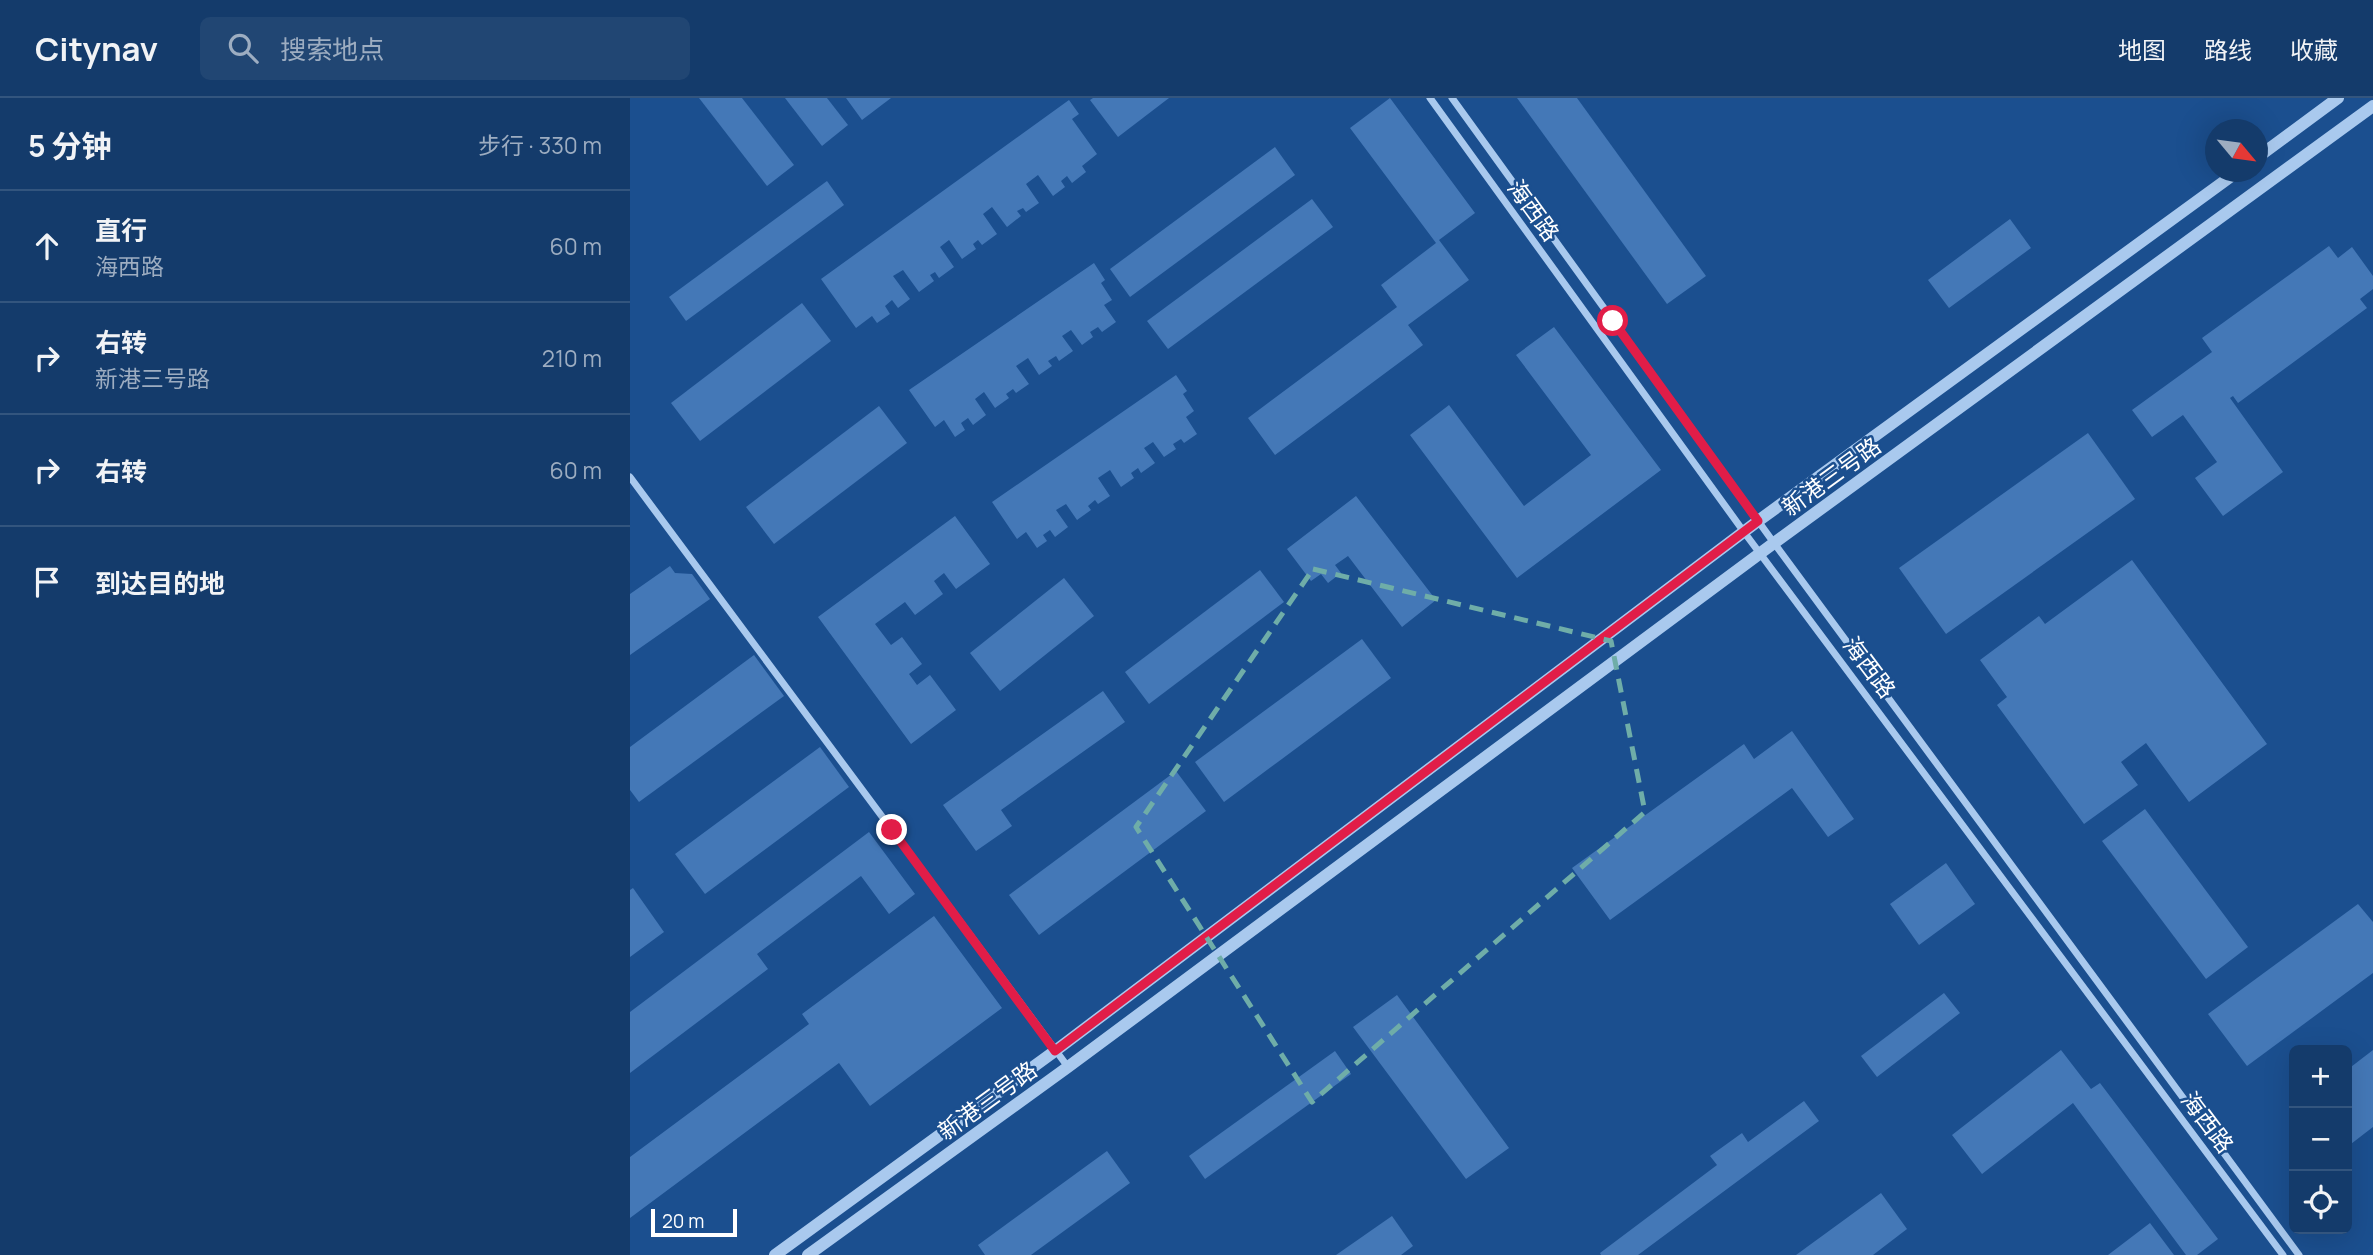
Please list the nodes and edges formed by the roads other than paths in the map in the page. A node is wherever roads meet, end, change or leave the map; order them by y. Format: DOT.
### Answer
graph roads {
  1 [pos="1430,98"];
  2 [pos="1452,98"];
  3 [pos="2338,98"];
  4 [pos="2373,106"];
  5 [pos="2268,150"];
  6 [pos="2223,182"];
  7 [pos="630,477"];
  8 [pos="1758,521"];
  9 [pos="1744,532"];
  10 [pos="1774,543"];
  11 [pos="1761,553"];
  12 [pos="1055,1051"];
  13 [pos="1068,1067"];
  14 [pos="775,1255"];
  15 [pos="808,1255"];
  16 [pos="2283,1255"];
  17 [pos="2300,1255"];
  1 -- 9 [label="street, 海西路"];
  2 -- 8 [label="street, 海西路"];
  3 -- 5 [label="street"];
  4 -- 10 [label="street, 新港三号路"];
  6 -- 8 [label="street, 新港三号路"];
  7 -- 12 [label="street"];
  8 -- 9 [label="street, 新港三号路"];
  8 -- 10 [label="street, 海西路"];
  9 -- 11 [label="street, 海西路"];
  9 -- 12 [label="street, 新港三号路"];
  10 -- 11 [label="street, 新港三号路"];
  10 -- 17 [label="street, 海西路"];
  11 -- 13 [label="street, 新港三号路"];
  11 -- 16 [label="street, 海西路"];
  12 -- 13 [label="street"];
  12 -- 14 [label="street, 新港三号路"];
  13 -- 15 [label="street, 新港三号路"];
}
